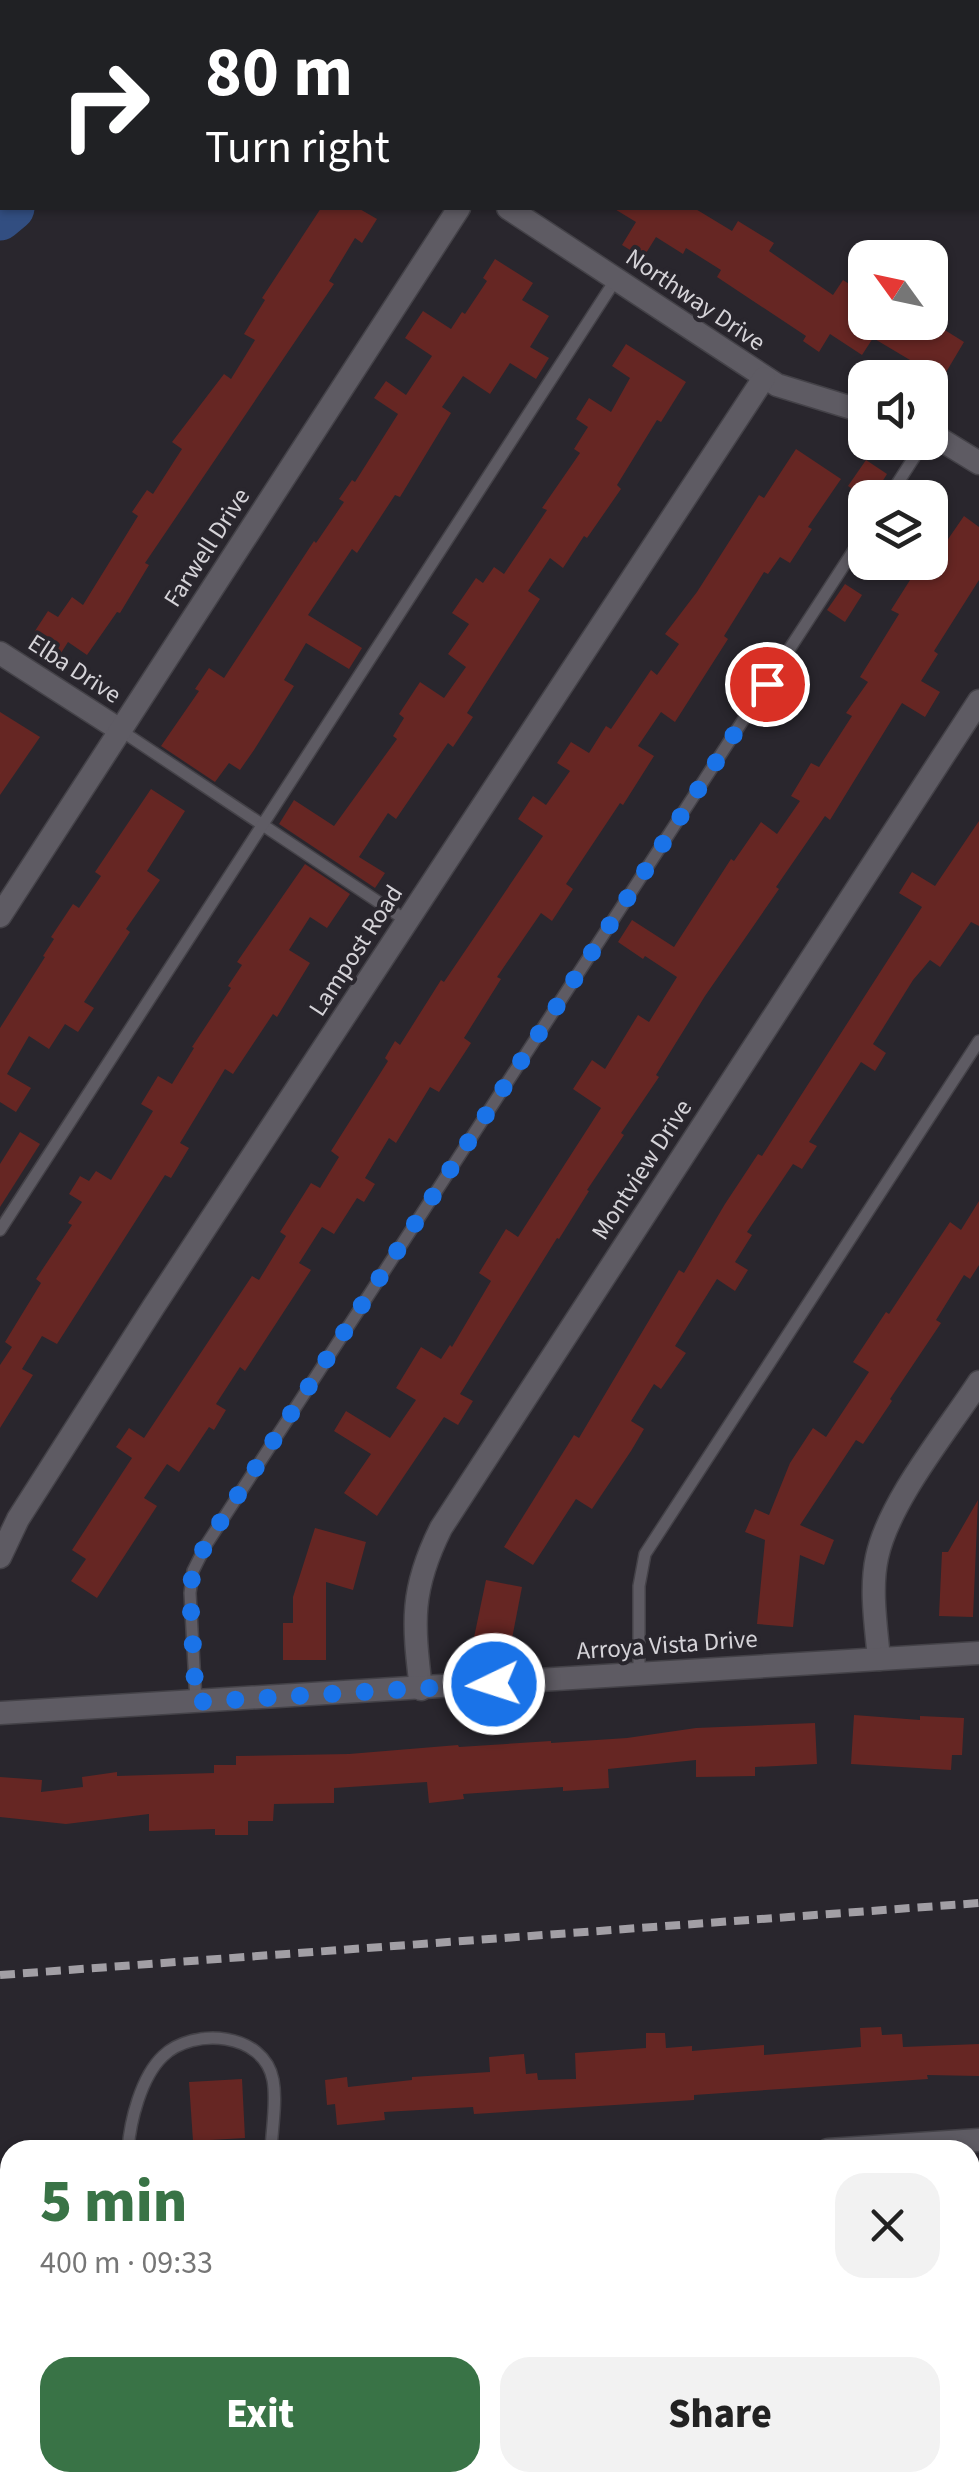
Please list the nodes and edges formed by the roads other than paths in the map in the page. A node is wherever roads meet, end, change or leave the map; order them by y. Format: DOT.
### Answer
graph roads {
  1 [pos="458,210"];
  2 [pos="511,210"];
  3 [pos="616,279"];
  4 [pos="764,378"];
  5 [pos="848,407"];
  6 [pos="948,444"];
  7 [pos="979,463"];
  8 [pos="848,559"];
  9 [pos="0,652"];
  10 [pos="979,700"];
  11 [pos="120,730"];
  12 [pos="262,824"];
  13 [pos="0,916"];
  14 [pos="407,921"];
  15 [pos="979,1041"];
  16 [pos="0,1230"];
  17 [pos="979,1382"];
  18 [pos="0,1557"];
  19 [pos="979,1653"];
  20 [pos="879,1659"];
  21 [pos="640,1674"];
  22 [pos="421,1689"];
  23 [pos="196,1702"];
  24 [pos="0,1712"];
  25 [pos="130,2140"];
  26 [pos="271,2140"];
  1 -- 11 [label="street, Farwell Drive"];
  2 -- 3 [label="street, Northway Drive"];
  3 -- 4 [label="street, Northway Drive"];
  3 -- 12 [label="lane"];
  4 -- 5 [label="street, Northway Drive"];
  4 -- 14 [label="street, Lampost Road"];
  6 -- 7 [label="street"];
  8 -- 23 [label="lane"];
  9 -- 11 [label="street, Elba Drive"];
  10 -- 22 [label="street, Montview Drive"];
  11 -- 12 [label="lane"];
  11 -- 13 [label="street, Farwell Drive"];
  12 -- 14 [label="lane"];
  12 -- 16 [label="lane"];
  14 -- 18 [label="street, Lampost Road"];
  15 -- 21 [label="lane"];
  17 -- 20 [label="street"];
  19 -- 20 [label="street, Arroya Vista Drive"];
  20 -- 21 [label="street, Arroya Vista Drive"];
  21 -- 22 [label="street, Arroya Vista Drive"];
  22 -- 23 [label="street, Arroya Vista Drive"];
  23 -- 24 [label="street, Arroya Vista Drive"];
  25 -- 26 [label="lane"];
}
